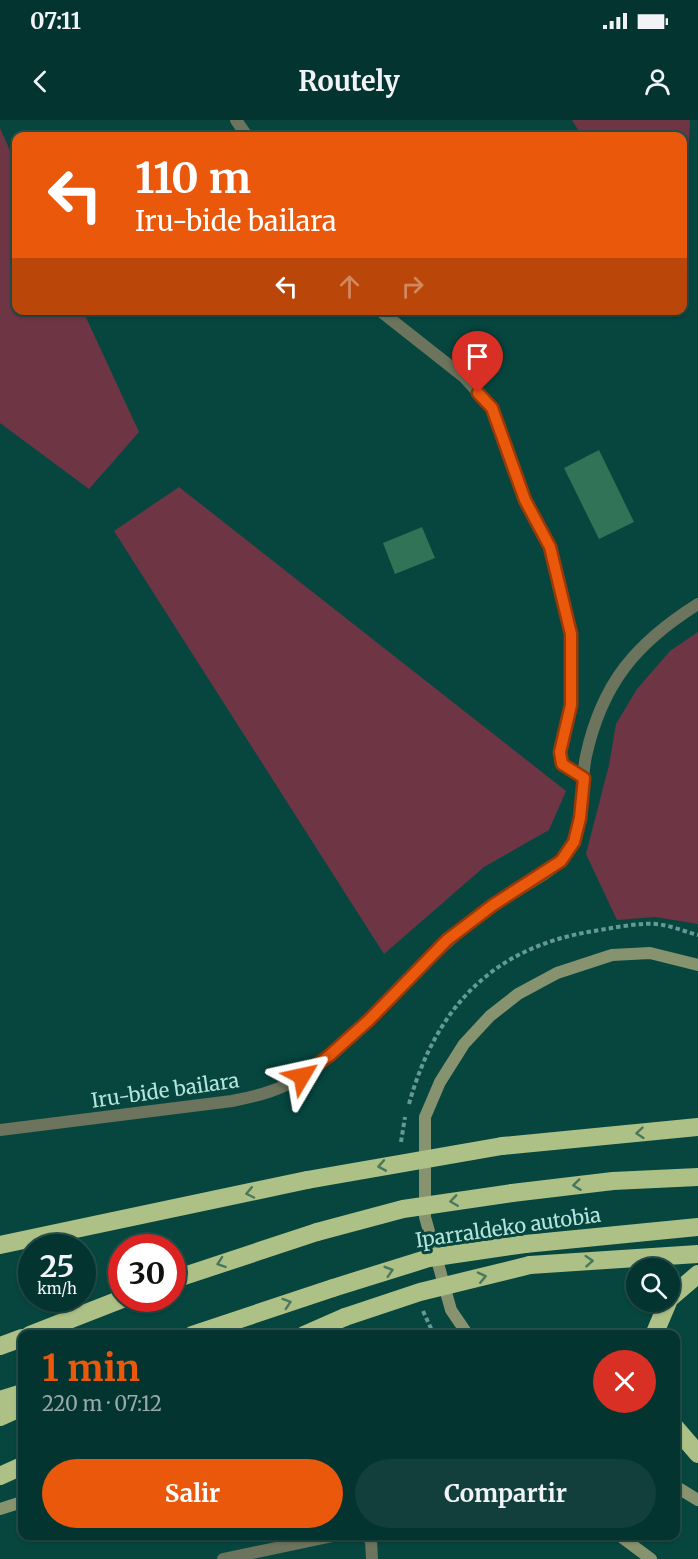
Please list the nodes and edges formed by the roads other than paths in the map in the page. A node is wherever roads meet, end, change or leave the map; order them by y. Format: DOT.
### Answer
graph roads {
  1 [pos="385,315"];
  2 [pos="698,604"];
  3 [pos="584,778"];
  4 [pos="698,965"];
  5 [pos="698,1127"];
  6 [pos="0,1130"];
  7 [pos="698,1178"];
  8 [pos="698,1227"];
  9 [pos="0,1245"];
  10 [pos="698,1254"];
  11 [pos="698,1274"];
  12 [pos="186,1275"];
  13 [pos="680,1290"];
  14 [pos="108,1304"];
  15 [pos="663,1312"];
  16 [pos="42,1330"];
  17 [pos="207,1330"];
  18 [pos="315,1330"];
  19 [pos="465,1330"];
  20 [pos="656,1330"];
  21 [pos="18,1339"];
  22 [pos="0,1346"];
  23 [pos="18,1394"];
  24 [pos="0,1400"];
  25 [pos="18,1409"];
  26 [pos="0,1417"];
  27 [pos="680,1433"];
  28 [pos="698,1454"];
  29 [pos="18,1468"];
  30 [pos="0,1476"];
  31 [pos="680,1489"];
  32 [pos="693,1497"];
  33 [pos="18,1503"];
  34 [pos="0,1509"];
  35 [pos="698,1510"];
  36 [pos="314,1540"];
  37 [pos="371,1540"];
  38 [pos="625,1540"];
  39 [pos="223,1559"];
  40 [pos="372,1559"];
  41 [pos="651,1559"];
  1 -- 3 [label="street"];
  2 -- 3 [label="street, Iru-bide bailara"];
  3 -- 6 [label="street, Iru-bide bailara"];
  4 -- 19 [label="main road"];
  5 -- 9 [label="highway, one-way, bridge"];
  7 -- 12 [label="highway, Iparraldeko autobia, one-way, bridge"];
  17 -- 8 [label="highway, Iparraldeko autobia, one-way, bridge"];
  18 -- 10 [label="highway, one-way, bridge"];
  11 -- 13 [label="highway"];
  14 -- 16 [label="highway"];
  15 -- 20 [label="highway"];
  21 -- 22 [label="highway"];
  23 -- 24 [label="highway"];
  25 -- 26 [label="highway"];
  27 -- 28 [label="highway"];
  29 -- 30 [label="highway"];
  31 -- 32 [label="main road"];
  32 -- 35 [label="main road"];
  33 -- 34 [label="main road"];
  36 -- 39 [label="street"];
  37 -- 40 [label="street"];
  38 -- 41 [label="main road"];
}
